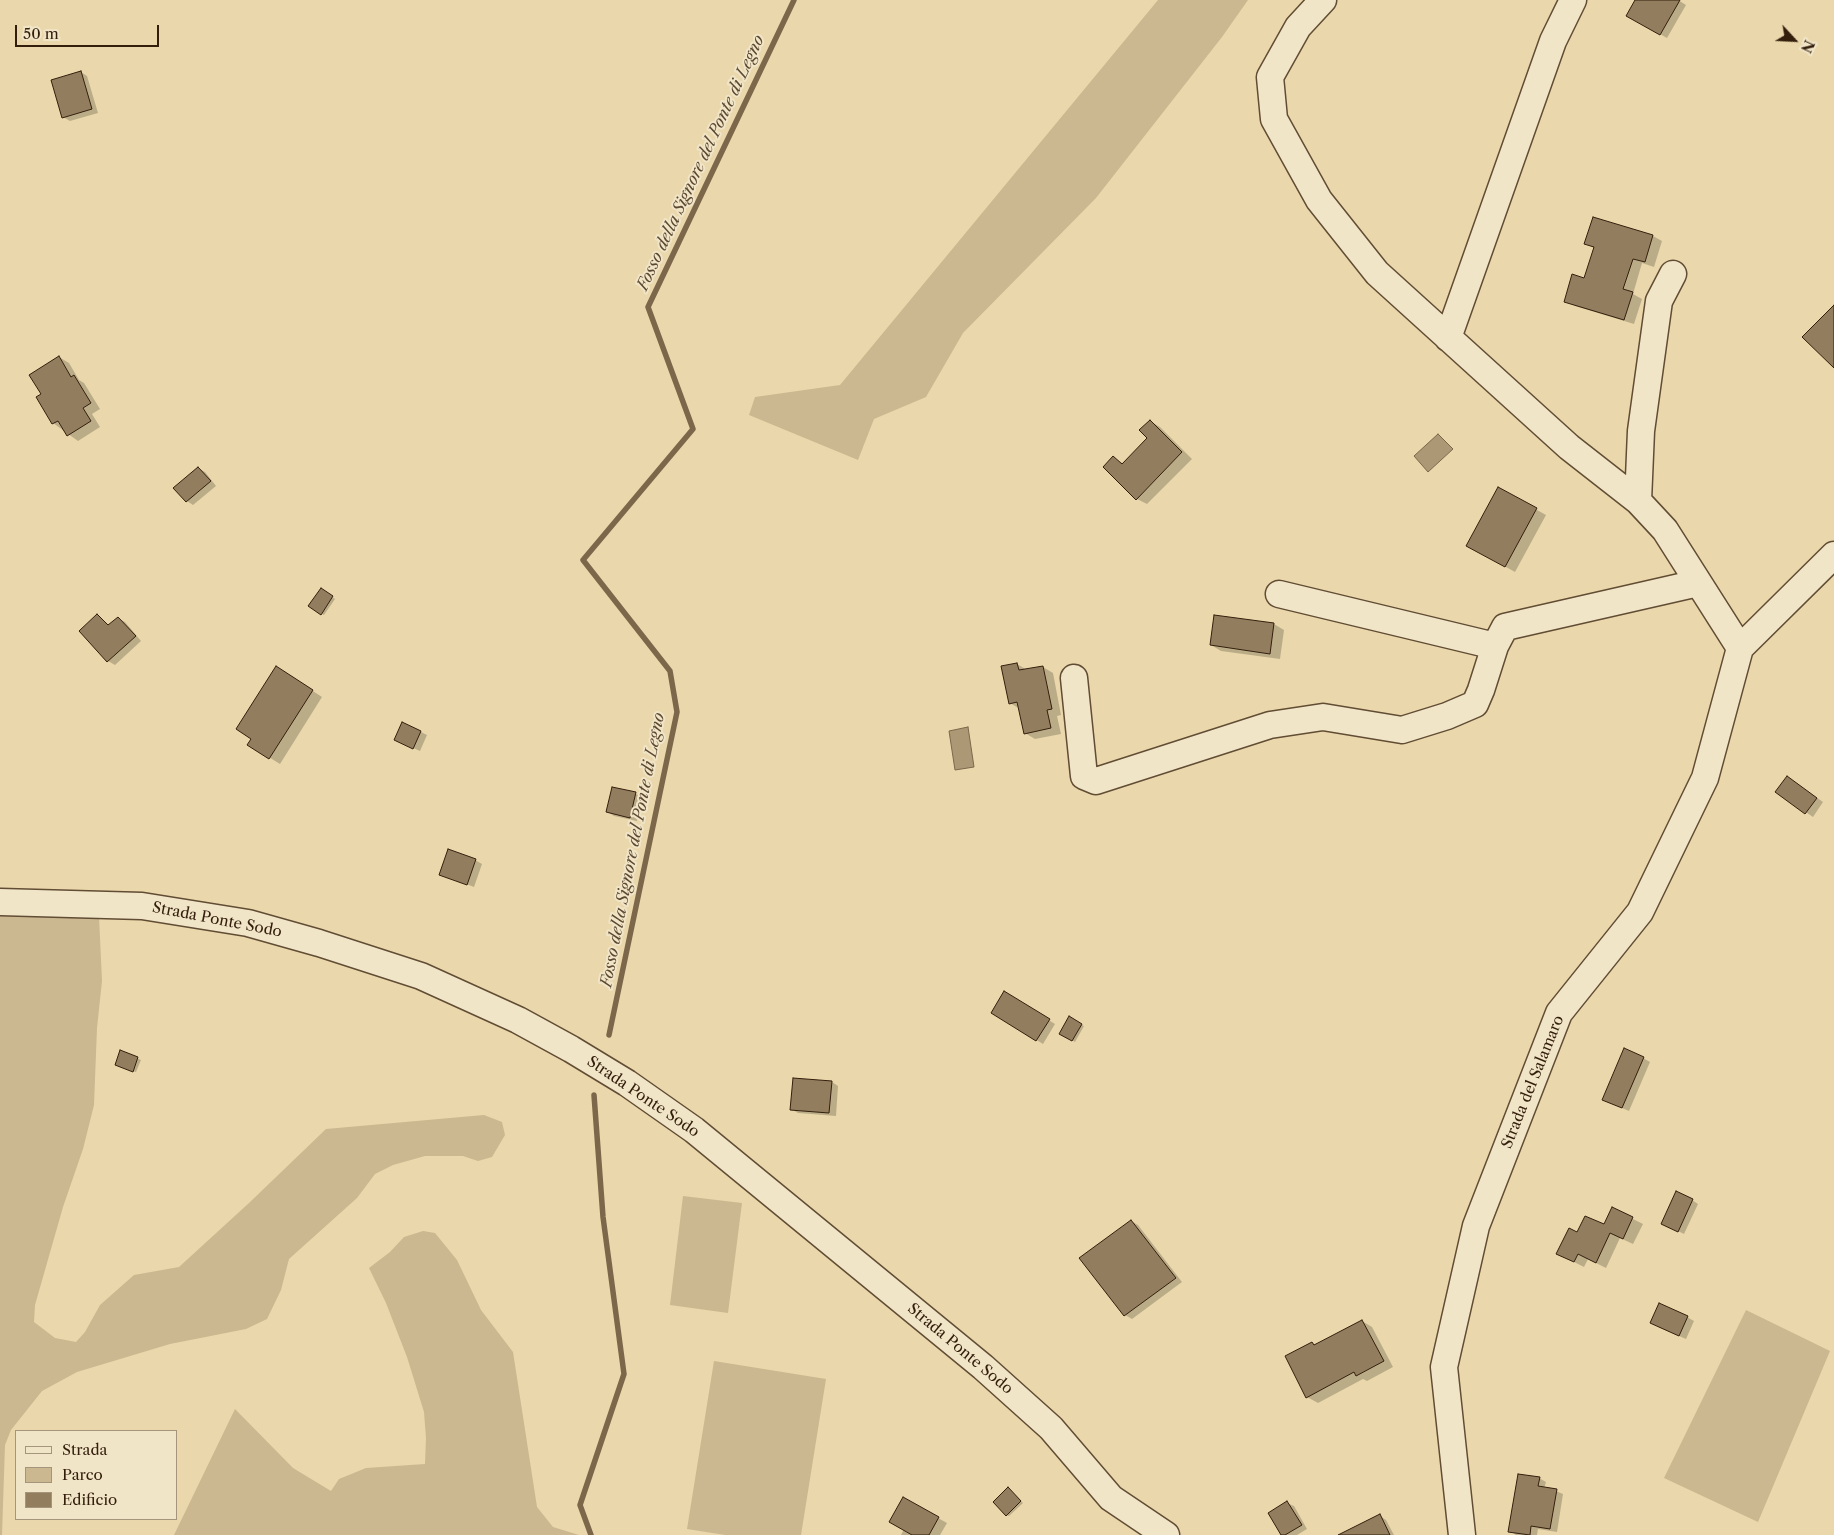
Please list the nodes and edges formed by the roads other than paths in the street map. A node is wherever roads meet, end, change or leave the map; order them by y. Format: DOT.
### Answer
graph roads {
  1 [pos="1324,0"];
  2 [pos="1574,0"];
  3 [pos="1673,274"];
  4 [pos="1448,338"];
  5 [pos="1638,501"];
  6 [pos="1834,555"];
  7 [pos="1698,583"];
  8 [pos="1279,594"];
  9 [pos="1495,646"];
  10 [pos="1740,648"];
  11 [pos="1074,678"];
  12 [pos="0,902"];
  13 [pos="1166,1535"];
  14 [pos="1462,1535"];
  1 -- 4 [label="street"];
  2 -- 4 [label="street"];
  3 -- 5 [label="street"];
  4 -- 5 [label="street"];
  5 -- 7 [label="street"];
  6 -- 10 [label="street"];
  7 -- 9 [label="street"];
  7 -- 10 [label="street"];
  8 -- 9 [label="street"];
  9 -- 11 [label="street"];
  10 -- 14 [label="street, Strada del Salamaro"];
  12 -- 13 [label="street, Strada Ponte Sodo"];
}
